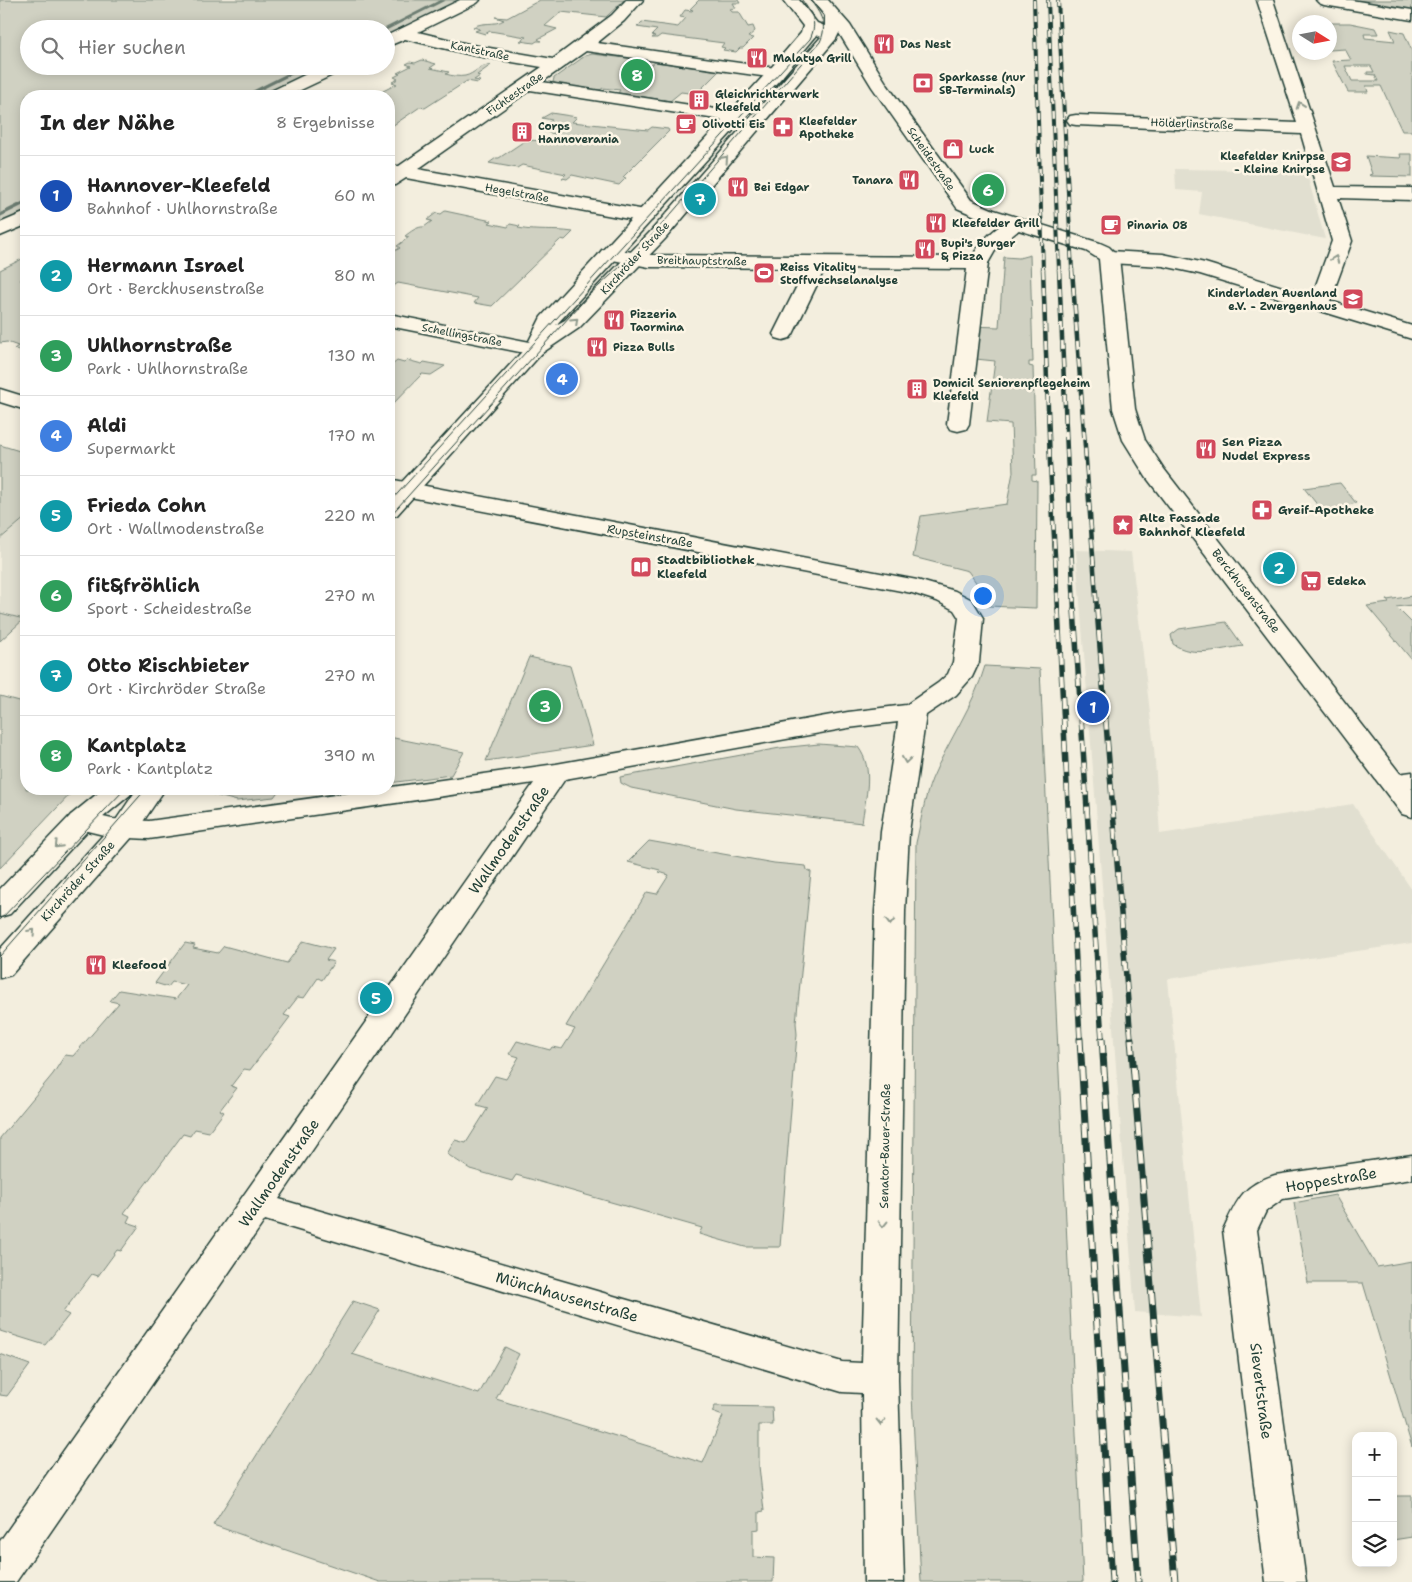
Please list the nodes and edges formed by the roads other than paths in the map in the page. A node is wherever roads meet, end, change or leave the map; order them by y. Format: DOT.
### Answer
graph roads {
  1 [pos="472,0"];
  2 [pos="635,0"];
  3 [pos="791,0"];
  4 [pos="820,0"];
  5 [pos="1265,0"];
  6 [pos="1324,0"];
  7 [pos="1412,15"];
  8 [pos="833,16"];
  9 [pos="811,26"];
  10 [pos="404,34"];
  11 [pos="830,36"];
  12 [pos="395,38"];
  13 [pos="583,46"];
  14 [pos="858,49"];
  15 [pos="557,65"];
  16 [pos="776,73"];
  17 [pos="318,75"];
  18 [pos="528,85"];
  19 [pos="287,90"];
  20 [pos="736,117"];
  21 [pos="1076,120"];
  22 [pos="1308,128"];
  23 [pos="395,173"];
  24 [pos="395,174"];
  25 [pos="1328,192"];
  26 [pos="1412,194"];
  27 [pos="645,216"];
  28 [pos="20,221"];
  29 [pos="1017,224"];
  30 [pos="0,232"];
  31 [pos="20,238"];
  32 [pos="1101,252"];
  33 [pos="610,254"];
  34 [pos="636,258"];
  35 [pos="818,263"];
  36 [pos="978,263"];
  37 [pos="1318,305"];
  38 [pos="395,321"];
  39 [pos="783,334"];
  40 [pos="1412,334"];
  41 [pos="535,349"];
  42 [pos="0,395"];
  43 [pos="20,402"];
  44 [pos="958,424"];
  45 [pos="398,488"];
  46 [pos="913,712"];
  47 [pos="556,772"];
  48 [pos="1402,781"];
  49 [pos="113,795"];
  50 [pos="147,795"];
  51 [pos="395,795"];
  52 [pos="395,795"];
  53 [pos="1412,808"];
  54 [pos="81,821"];
  55 [pos="124,830"];
  56 [pos="0,907"];
  57 [pos="0,968"];
  58 [pos="1412,1167"];
  59 [pos="1253,1202"];
  60 [pos="257,1205"];
  61 [pos="880,1379"];
  62 [pos="0,1574"];
  63 [pos="884,1582"];
  64 [pos="1286,1582"];
  1 -- 10 [label="street"];
  2 -- 13 [label="street, Fichtestraße"];
  3 -- 9 [label="street"];
  4 -- 8 [label="street, Scheidestraße"];
  22 -- 5 [label="street, one-way"];
  6 -- 7 [label="street"];
  8 -- 11 [label="street"];
  8 -- 14 [label="street, Scheidestraße"];
  9 -- 11 [label="street"];
  9 -- 16 [label="street, Kirchröder Straße"];
  10 -- 12 [label="street"];
  10 -- 15 [label="street, Kantstraße"];
  11 -- 14 [label="street"];
  34 -- 11 [label="street, Kirchröder Straße, one-way"];
  13 -- 15 [label="street, Fichtestraße"];
  13 -- 16 [label="street"];
  14 -- 29 [label="street, Scheidestraße"];
  15 -- 18 [label="street, Fichtestraße"];
  16 -- 20 [label="street, Kirchröder Straße"];
  17 -- 19 [label="street"];
  18 -- 20 [label="street"];
  18 -- 23 [label="street, Fichtestraße"];
  20 -- 27 [label="street, Kirchröder Straße"];
  21 -- 22 [label="street, Hölderlinstraße"];
  22 -- 25 [label="street"];
  24 -- 27 [label="street, Hegelstraße"];
  25 -- 26 [label="street"];
  37 -- 25 [label="street, one-way"];
  27 -- 33 [label="street, Kirchröder Straße"];
  28 -- 30 [label="street"];
  29 -- 32 [label="street, Scheidestraße"];
  29 -- 36 [label="street"];
  30 -- 31 [label="street"];
  32 -- 37 [label="street, Scheidestraße"];
  32 -- 48 [label="street, Berckhusenstraße"];
  33 -- 34 [label="street, Breithauptstraße"];
  33 -- 41 [label="street, Kirchröder Straße"];
  34 -- 35 [label="street, Breithauptstraße"];
  41 -- 34 [label="street, Kirchröder Straße, one-way"];
  35 -- 36 [label="street, Breithauptstraße"];
  35 -- 39 [label="street"];
  36 -- 44 [label="street"];
  37 -- 40 [label="street, Scheidestraße"];
  38 -- 41 [label="street, Schellingstraße"];
  41 -- 45 [label="street, Kirchröder Straße"];
  42 -- 43 [label="street"];
  45 -- 46 [label="street, Rupsteinstraße"];
  46 -- 47 [label="street"];
  46 -- 61 [label="street, Senator-Bauer-Straße, one-way"];
  47 -- 51 [label="street"];
  47 -- 60 [label="street, Wallmodenstraße"];
  48 -- 53 [label="street, Berckhusenstraße"];
  49 -- 54 [label="street"];
  50 -- 55 [label="street, Kirchröder Straße"];
  52 -- 55 [label="street"];
  54 -- 55 [label="street"];
  54 -- 56 [label="street, one-way"];
  57 -- 55 [label="street, Kirchröder Straße, one-way"];
  58 -- 59 [label="street, Hoppestraße"];
  59 -- 64 [label="street, Sievertstraße"];
  60 -- 61 [label="street, Münchhausenstraße"];
  60 -- 62 [label="street, Wallmodenstraße"];
  61 -- 63 [label="street, Senator-Bauer-Straße, one-way"];
}
